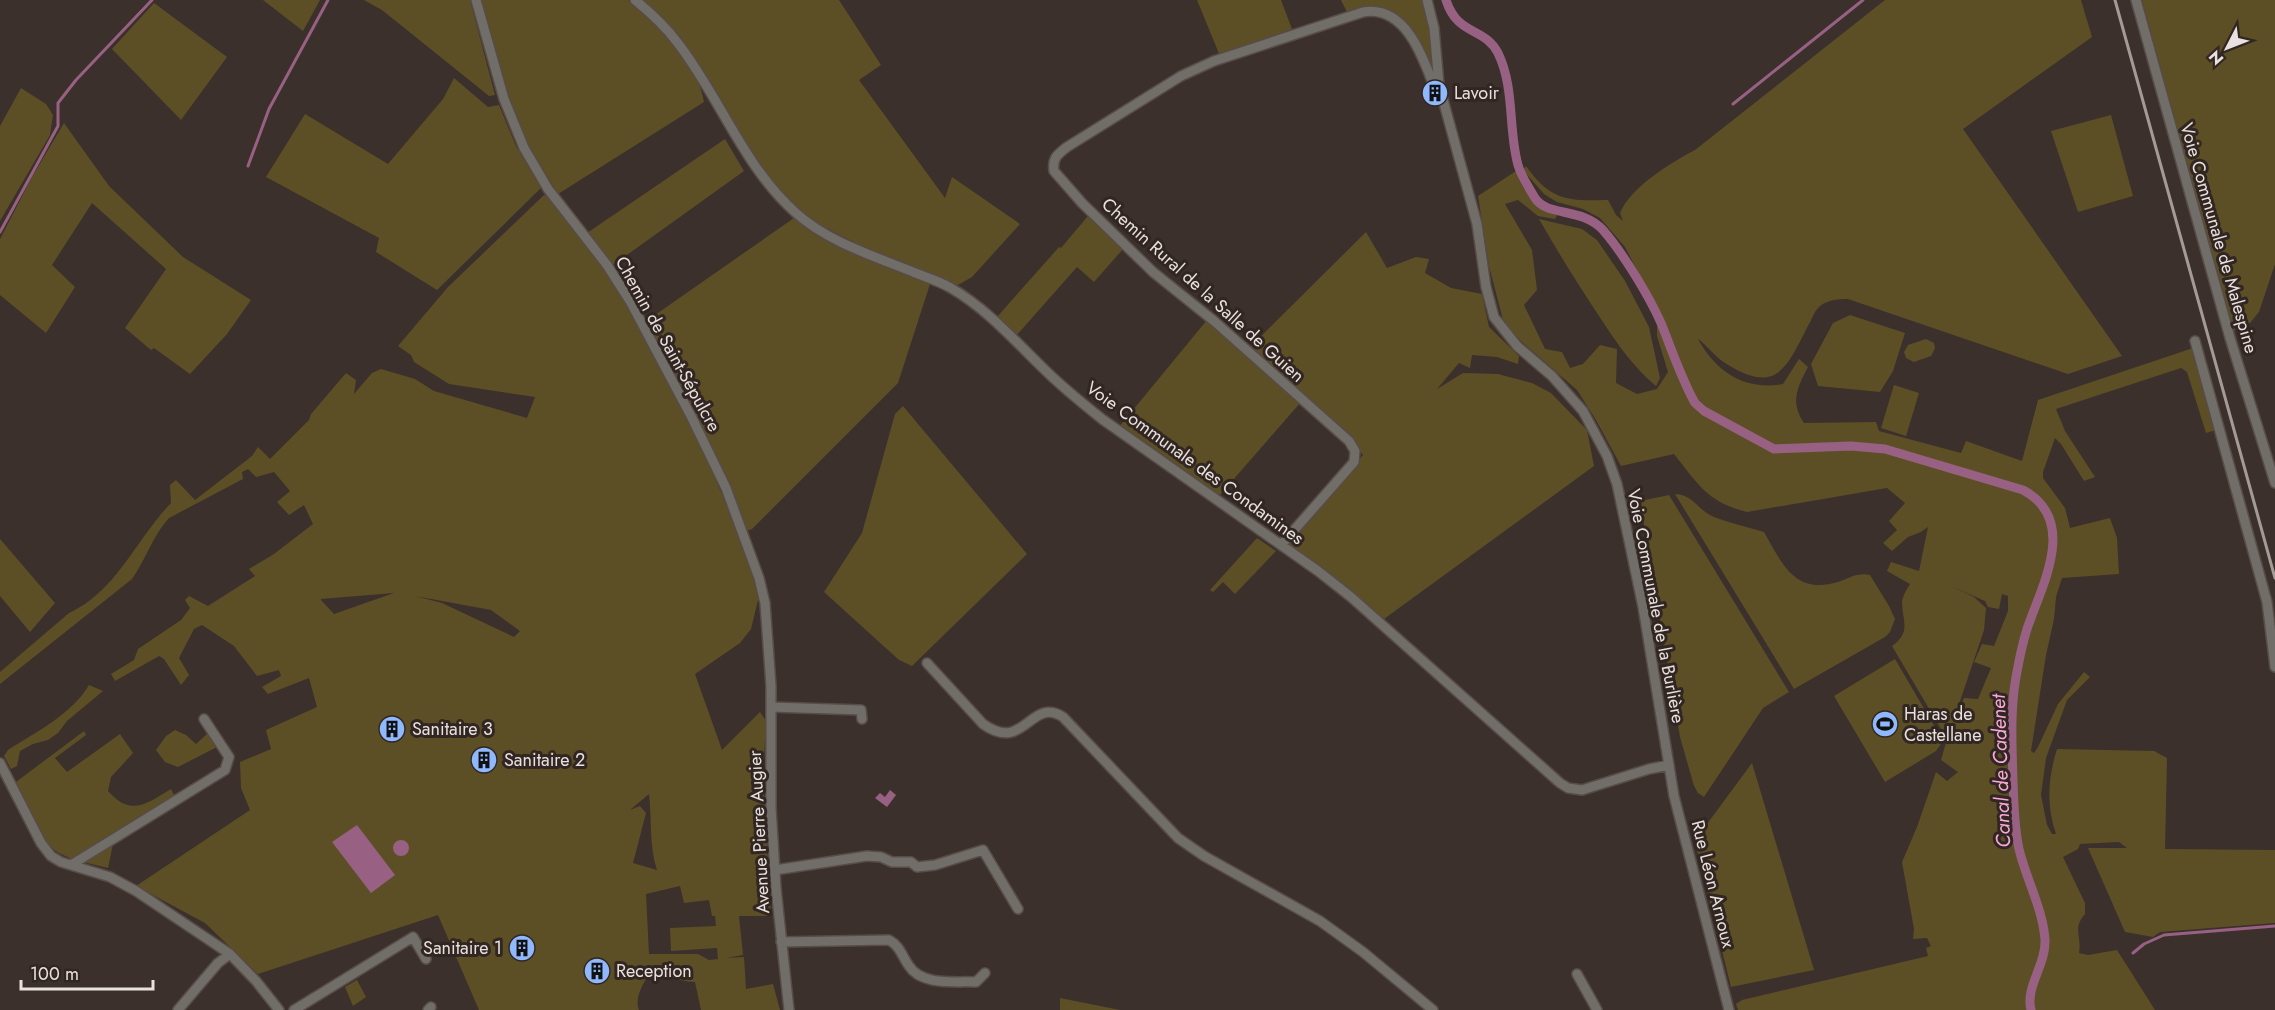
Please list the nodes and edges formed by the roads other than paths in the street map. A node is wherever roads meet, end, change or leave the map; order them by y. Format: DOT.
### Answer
graph roads {
  1 [pos="476,0"];
  2 [pos="635,0"];
  3 [pos="1427,0"];
  4 [pos="2136,0"];
  5 [pos="1439,85"];
  6 [pos="2195,341"];
  7 [pos="2275,483"];
  8 [pos="1281,545"];
  9 [pos="769,652"];
  10 [pos="927,663"];
  11 [pos="2275,667"];
  12 [pos="771,707"];
  13 [pos="204,719"];
  14 [pos="862,719"];
  15 [pos="0,763"];
  16 [pos="1669,765"];
  17 [pos="71,865"];
  18 [pos="775,870"];
  19 [pos="1018,909"];
  20 [pos="782,942"];
  21 [pos="230,954"];
  22 [pos="426,959"];
  23 [pos="985,973"];
  24 [pos="1577,974"];
  25 [pos="178,1010"];
  26 [pos="279,1010"];
  27 [pos="294,1010"];
  28 [pos="789,1010"];
  29 [pos="1433,1010"];
  30 [pos="1597,1010"];
  31 [pos="1729,1010"];
  1 -- 9 [label="street, Chemin de Saint-Sépulcre"];
  2 -- 8 [label="street, Voie Communale des Condamines"];
  3 -- 5 [label="street, Voie Communale de la Burlière"];
  4 -- 7 [label="street, Voie Communale de Malespine"];
  5 -- 8 [label="street, Chemin Rural de la Salle de Guien"];
  5 -- 16 [label="street, Voie Communale de la Burlière"];
  6 -- 11 [label="street"];
  8 -- 16 [label="street, Voie Communale des Condamines"];
  9 -- 12 [label="street, Avenue Pierre Augier"];
  10 -- 29 [label="street"];
  12 -- 14 [label="street"];
  12 -- 18 [label="street, Avenue Pierre Augier"];
  13 -- 17 [label="street"];
  15 -- 17 [label="street"];
  16 -- 31 [label="street, Rue Léon Arnoux"];
  17 -- 21 [label="street"];
  18 -- 19 [label="street"];
  18 -- 20 [label="street, Avenue Pierre Augier"];
  20 -- 23 [label="street"];
  20 -- 28 [label="street, Avenue Pierre Augier"];
  21 -- 25 [label="street"];
  21 -- 26 [label="street"];
  22 -- 27 [label="street"];
  24 -- 30 [label="street"];
}
